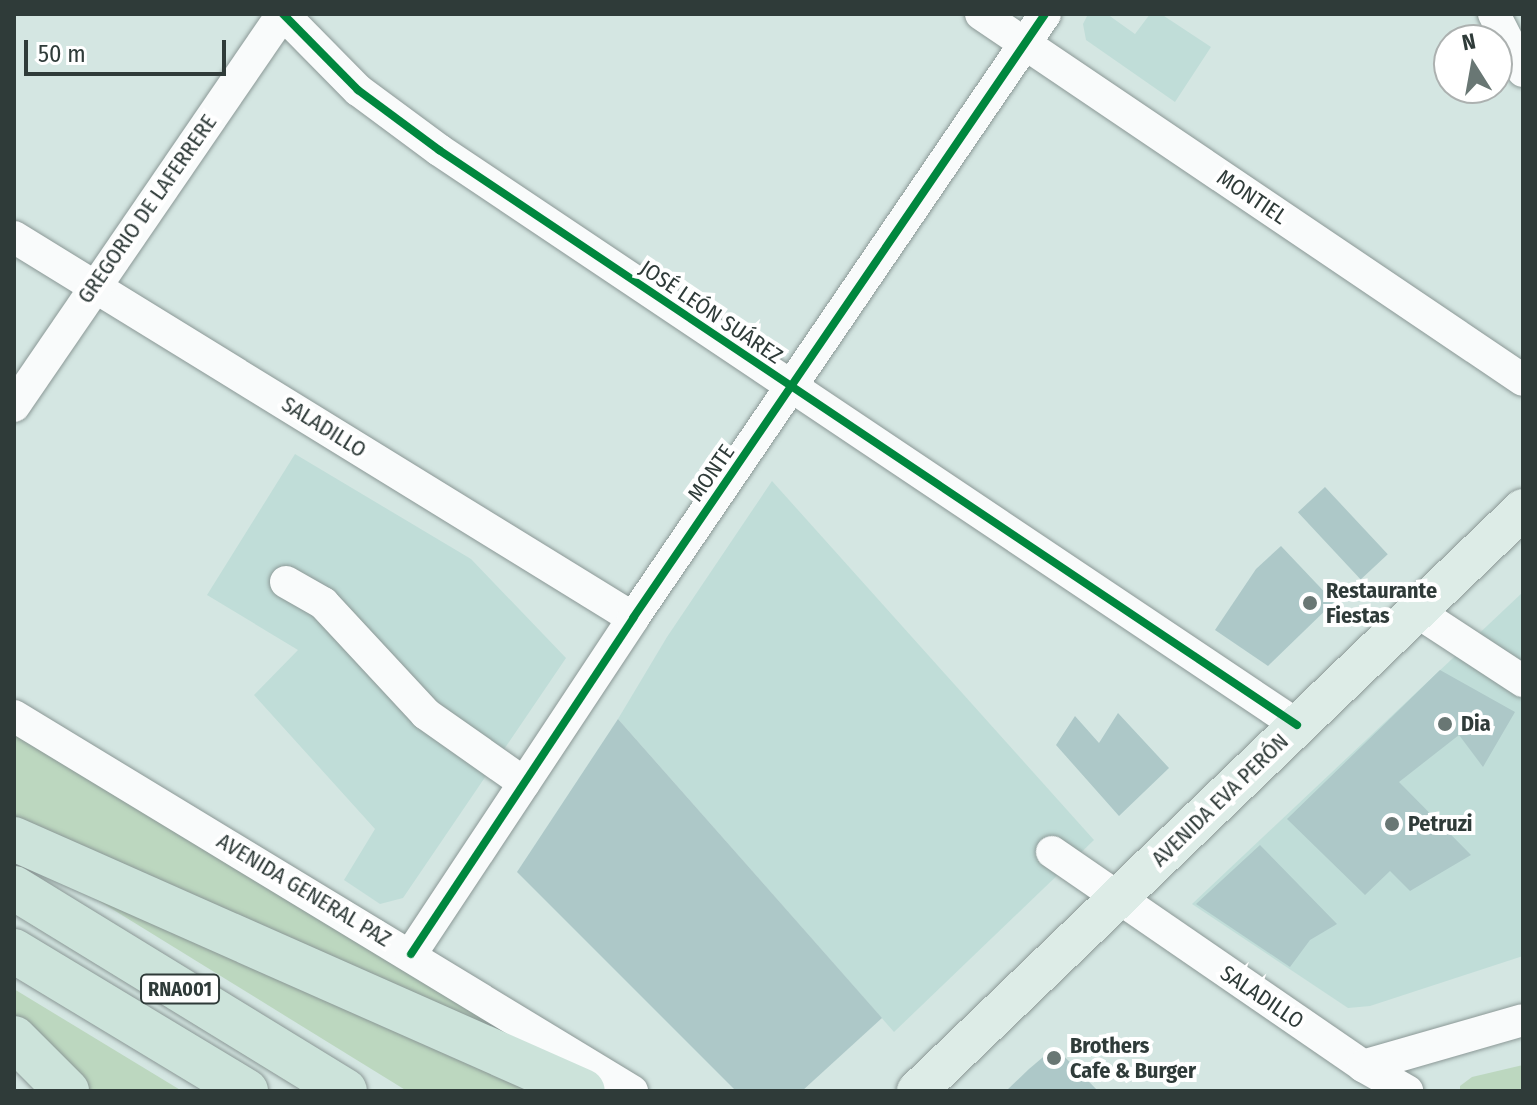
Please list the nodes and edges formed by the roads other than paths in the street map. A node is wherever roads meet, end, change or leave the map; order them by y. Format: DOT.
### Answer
graph roads {
  1 [pos="282,14"];
  2 [pos="981,14"];
  3 [pos="1045,14"];
  4 [pos="1494,14"];
  5 [pos="1024,43"];
  6 [pos="1523,71"];
  7 [pos="14,237"];
  8 [pos="94,286"];
  9 [pos="1523,380"];
  10 [pos="791,388"];
  11 [pos="14,406"];
  12 [pos="1523,509"];
  13 [pos="286,582"];
  14 [pos="1416,611"];
  15 [pos="633,618"];
  16 [pos="1523,681"];
  17 [pos="14,716"];
  18 [pos="1297,725"];
  19 [pos="524,783"];
  20 [pos="14,839"];
  21 [pos="1052,852"];
  22 [pos="14,888"];
  23 [pos="1118,899"];
  24 [pos="14,951"];
  25 [pos="411,954"];
  26 [pos="1523,1020"];
  27 [pos="14,1038"];
  28 [pos="1363,1066"];
  29 [pos="67,1091"];
  30 [pos="246,1091"];
  31 [pos="345,1091"];
  32 [pos="583,1091"];
  33 [pos="632,1091"];
  34 [pos="917,1091"];
  35 [pos="1407,1091"];
  1 -- 8 [label="street, GREGORIO DE LAFERRERE"];
  1 -- 10 [label="street, JOSÉ LEÓN SUÁREZ"];
  2 -- 5 [label="street, MONTIEL"];
  3 -- 5 [label="street, MONTE"];
  4 -- 6 [label="street"];
  5 -- 9 [label="street, MONTIEL"];
  5 -- 10 [label="street, MONTE"];
  7 -- 8 [label="street, SALADILLO"];
  8 -- 11 [label="street, GREGORIO DE LAFERRERE"];
  8 -- 15 [label="street, SALADILLO"];
  10 -- 15 [label="street, MONTE"];
  10 -- 18 [label="street, JOSÉ LEÓN SUÁREZ"];
  12 -- 14 [label="main road, AVENIDA EVA PERÓN"];
  13 -- 19 [label="street"];
  14 -- 16 [label="street"];
  14 -- 18 [label="main road, AVENIDA EVA PERÓN"];
  15 -- 19 [label="street, MONTE"];
  17 -- 25 [label="street, AVENIDA GENERAL PAZ"];
  18 -- 23 [label="main road, AVENIDA EVA PERÓN"];
  19 -- 25 [label="street, MONTE"];
  20 -- 32 [label="highway"];
  21 -- 23 [label="street, SALADILLO"];
  22 -- 31 [label="highway, RNA001"];
  23 -- 28 [label="street, SALADILLO"];
  23 -- 34 [label="main road, AVENIDA EVA PERÓN"];
  24 -- 30 [label="highway, RNA001"];
  25 -- 33 [label="street, AVENIDA GENERAL PAZ"];
  26 -- 28 [label="street"];
  27 -- 29 [label="highway"];
  28 -- 35 [label="street, SALADILLO"];
}
